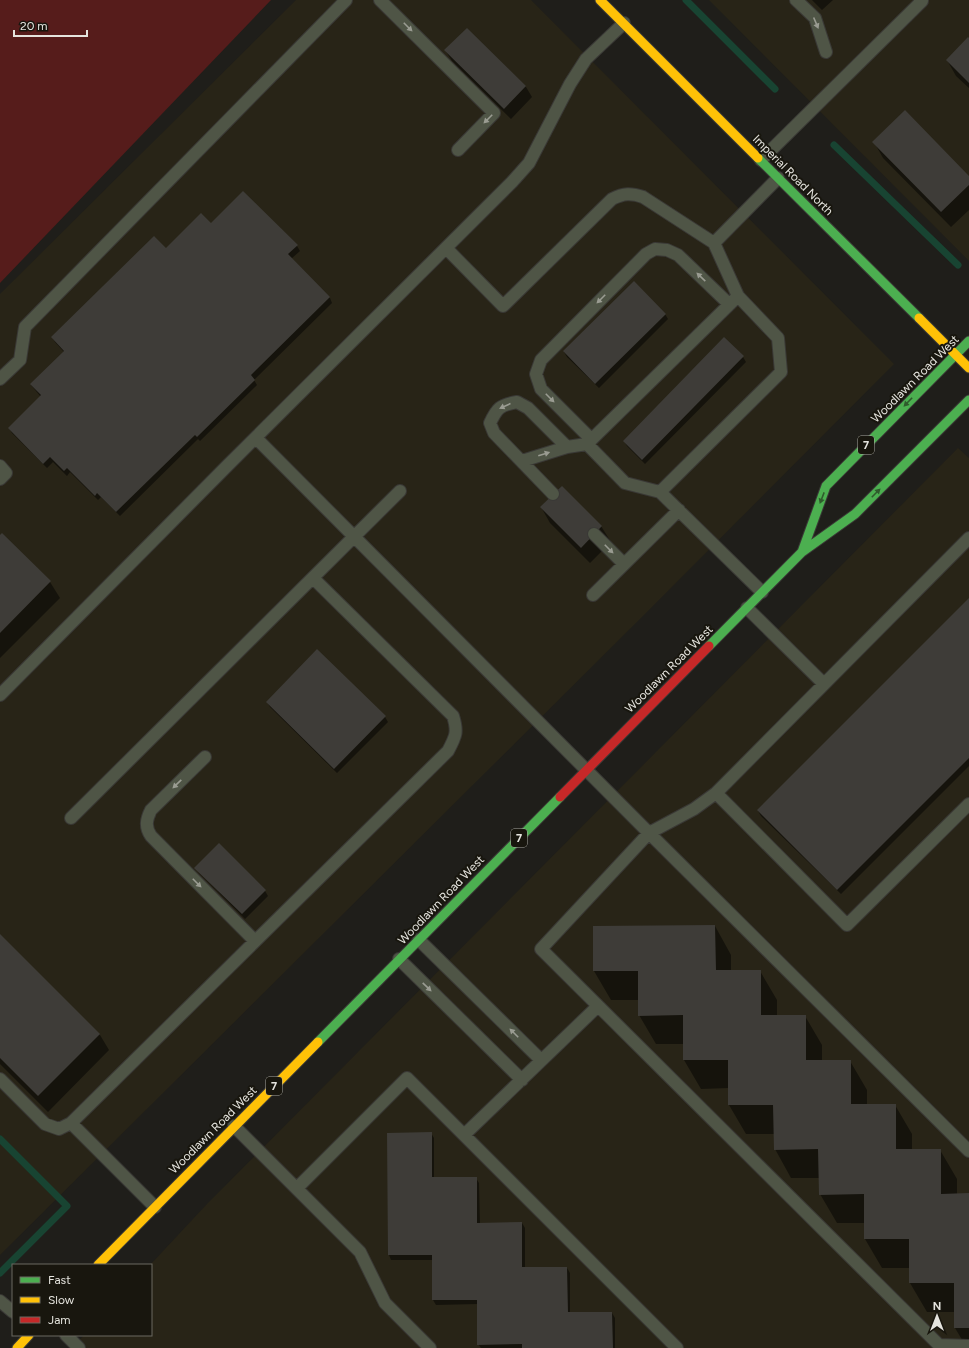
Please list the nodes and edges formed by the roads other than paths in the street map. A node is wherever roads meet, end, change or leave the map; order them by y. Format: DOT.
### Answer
graph roads {
  1 [pos="346,0"];
  2 [pos="380,0"];
  3 [pos="600,0"];
  4 [pos="796,0"];
  5 [pos="920,0"];
  6 [pos="624,23"];
  7 [pos="826,52"];
  8 [pos="458,150"];
  9 [pos="761,160"];
  10 [pos="778,178"];
  11 [pos="714,243"];
  12 [pos="446,248"];
  13 [pos="734,300"];
  14 [pos="969,341"];
  15 [pos="955,354"];
  16 [pos="969,368"];
  17 [pos="0,379"];
  18 [pos="969,400"];
  19 [pos="256,438"];
  20 [pos="589,442"];
  21 [pos="567,447"];
  22 [pos="522,461"];
  23 [pos="0,466"];
  24 [pos="0,479"];
  25 [pos="400,491"];
  26 [pos="660,492"];
  27 [pos="553,494"];
  28 [pos="679,510"];
  29 [pos="594,534"];
  30 [pos="354,537"];
  31 [pos="969,538"];
  32 [pos="802,552"];
  33 [pos="624,564"];
  34 [pos="313,578"];
  35 [pos="762,592"];
  36 [pos="593,595"];
  37 [pos="747,608"];
  38 [pos="824,684"];
  39 [pos="0,695"];
  40 [pos="205,757"];
  41 [pos="586,769"];
  42 [pos="716,793"];
  43 [pos="969,804"];
  44 [pos="70,818"];
  45 [pos="649,833"];
  46 [pos="419,940"];
  47 [pos="255,941"];
  48 [pos="399,959"];
  49 [pos="598,1006"];
  50 [pos="542,1060"];
  51 [pos="0,1079"];
  52 [pos="522,1080"];
  53 [pos="70,1123"];
  54 [pos="234,1126"];
  55 [pos="464,1135"];
  56 [pos="969,1151"];
  57 [pos="297,1188"];
  58 [pos="155,1207"];
  59 [pos="99,1264"];
  60 [pos="0,1301"];
  61 [pos="12,1311"];
  62 [pos="28,1336"];
  63 [pos="67,1336"];
  64 [pos="969,1346"];
  65 [pos="17,1348"];
  66 [pos="79,1348"];
  67 [pos="430,1348"];
  68 [pos="677,1348"];
  1 -- 17 [label="lane"];
  2 -- 8 [label="lane, one-way"];
  3 -- 6 [label="main road, Imperial Road North"];
  4 -- 7 [label="lane, one-way"];
  5 -- 9 [label="lane"];
  6 -- 9 [label="main road, Imperial Road North"];
  6 -- 12 [label="lane"];
  9 -- 10 [label="main road, Imperial Road North"];
  10 -- 11 [label="lane"];
  10 -- 15 [label="main road, Imperial Road North"];
  11 -- 12 [label="lane"];
  11 -- 13 [label="lane"];
  12 -- 19 [label="lane"];
  13 -- 20 [label="lane"];
  13 -- 20 [label="lane, one-way"];
  13 -- 26 [label="lane"];
  14 -- 15 [label="main road, Woodlawn Road West / 7"];
  15 -- 16 [label="main road, Imperial Road North"];
  15 -- 32 [label="main road, Woodlawn Road West / 7, one-way"];
  32 -- 18 [label="main road, Woodlawn Road West / 7, one-way"];
  19 -- 30 [label="lane"];
  19 -- 39 [label="lane"];
  20 -- 21 [label="lane"];
  20 -- 26 [label="lane"];
  22 -- 21 [label="lane, one-way"];
  21 -- 22 [label="lane, one-way"];
  22 -- 27 [label="lane"];
  23 -- 24 [label="lane"];
  25 -- 30 [label="lane"];
  26 -- 28 [label="lane"];
  28 -- 33 [label="lane"];
  28 -- 35 [label="lane"];
  29 -- 33 [label="lane, one-way"];
  30 -- 34 [label="lane"];
  30 -- 41 [label="lane"];
  31 -- 38 [label="lane"];
  32 -- 35 [label="main road, Woodlawn Road West / 7"];
  33 -- 36 [label="lane"];
  34 -- 44 [label="lane"];
  34 -- 47 [label="lane"];
  35 -- 37 [label="main road, Woodlawn Road West / 7"];
  37 -- 38 [label="lane"];
  37 -- 41 [label="main road, Woodlawn Road West / 7"];
  38 -- 42 [label="lane"];
  40 -- 47 [label="lane, one-way"];
  41 -- 45 [label="lane"];
  41 -- 46 [label="main road, Woodlawn Road West / 7"];
  42 -- 43 [label="lane"];
  42 -- 45 [label="lane"];
  45 -- 49 [label="lane"];
  45 -- 56 [label="lane"];
  46 -- 48 [label="main road, Woodlawn Road West / 7"];
  50 -- 46 [label="lane, one-way"];
  47 -- 53 [label="lane"];
  48 -- 52 [label="lane, one-way"];
  48 -- 54 [label="main road, Woodlawn Road West / 7"];
  49 -- 50 [label="lane"];
  49 -- 64 [label="lane"];
  50 -- 52 [label="lane"];
  51 -- 53 [label="lane"];
  52 -- 55 [label="lane"];
  53 -- 58 [label="lane"];
  54 -- 57 [label="lane"];
  54 -- 58 [label="main road, Woodlawn Road West / 7"];
  55 -- 57 [label="lane"];
  55 -- 68 [label="lane"];
  57 -- 67 [label="lane"];
  58 -- 59 [label="main road, Woodlawn Road West / 7"];
  60 -- 61 [label="lane"];
  62 -- 65 [label="main road"];
  63 -- 66 [label="lane"];
}
